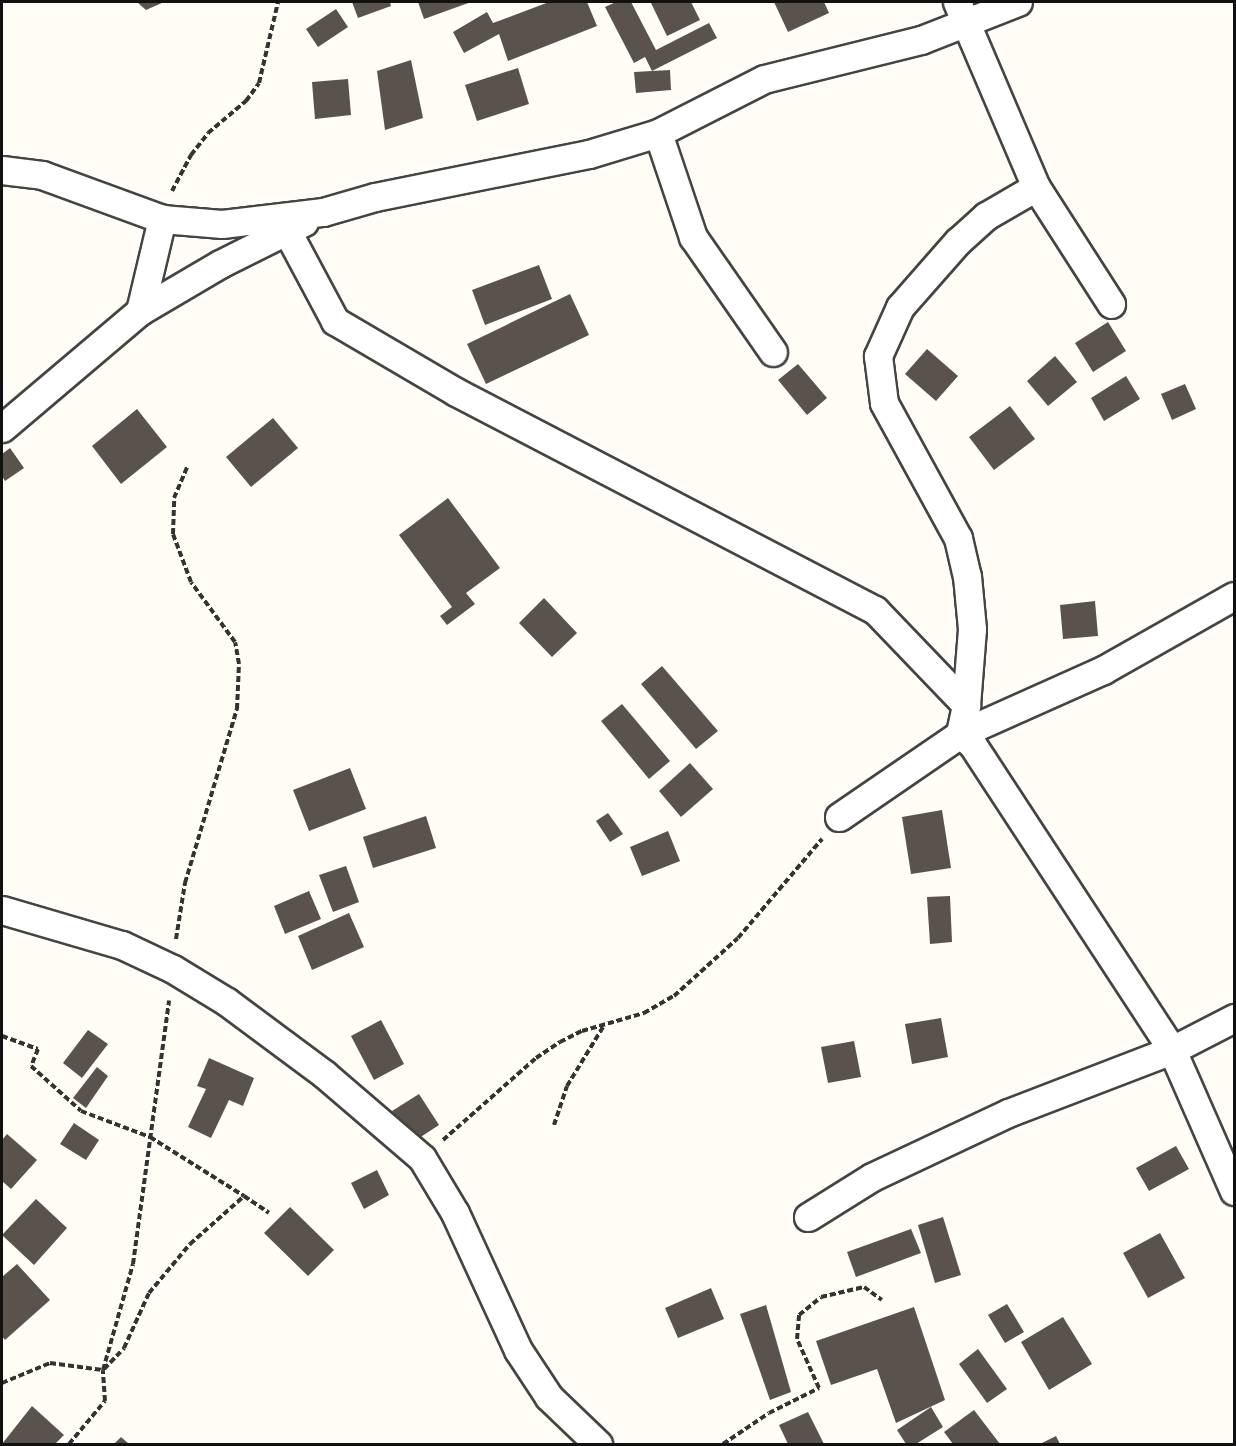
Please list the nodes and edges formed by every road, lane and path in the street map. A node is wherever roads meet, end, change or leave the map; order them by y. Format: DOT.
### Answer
graph roads {
  1 [pos="278,2"];
  2 [pos="1018,2"];
  3 [pos="962,13"];
  4 [pos="658,133"];
  5 [pos="2,170"];
  6 [pos="1036,187"];
  7 [pos="323,212"];
  8 [pos="162,219"];
  9 [pos="287,231"];
  10 [pos="1112,304"];
  11 [pos="140,311"];
  12 [pos="773,351"];
  13 [pos="2,428"];
  14 [pos="187,467"];
  15 [pos="1234,596"];
  16 [pos="966,705"];
  17 [pos="960,734"];
  18 [pos="839,817"];
  19 [pos="2,910"];
  20 [pos="173,969"];
  21 [pos="1234,1018"];
  22 [pos="603,1027"];
  23 [pos="2,1036"];
  24 [pos="1172,1050"];
  25 [pos="554,1125"];
  26 [pos="150,1137"];
  27 [pos="422,1158"];
  28 [pos="1234,1191"];
  29 [pos="244,1196"];
  30 [pos="268,1213"];
  31 [pos="808,1217"];
  32 [pos="882,1300"];
  33 [pos="103,1370"];
  34 [pos="2,1381"];
  35 [pos="69,1444"];
  36 [pos="597,1444"];
  37 [pos="723,1444"];
  1 -- 8 [label="path"];
  2 -- 3 [label="street"];
  3 -- 4 [label="street"];
  3 -- 6 [label="street"];
  4 -- 7 [label="street"];
  4 -- 12 [label="street"];
  5 -- 8 [label="street"];
  6 -- 10 [label="street"];
  6 -- 16 [label="street"];
  7 -- 8 [label="street"];
  7 -- 9 [label="street"];
  8 -- 11 [label="street"];
  9 -- 11 [label="street"];
  9 -- 16 [label="street"];
  11 -- 13 [label="street"];
  14 -- 20 [label="path"];
  15 -- 17 [label="street"];
  16 -- 17 [label="street"];
  17 -- 18 [label="street"];
  17 -- 24 [label="street"];
  18 -- 22 [label="path"];
  19 -- 20 [label="street"];
  20 -- 26 [label="path"];
  20 -- 27 [label="street"];
  21 -- 24 [label="street"];
  22 -- 25 [label="path"];
  22 -- 27 [label="path"];
  23 -- 26 [label="path"];
  24 -- 28 [label="street"];
  24 -- 31 [label="street"];
  26 -- 29 [label="path"];
  26 -- 33 [label="path"];
  27 -- 36 [label="street"];
  29 -- 30 [label="path"];
  29 -- 33 [label="path"];
  32 -- 37 [label="path"];
  33 -- 34 [label="path"];
  33 -- 35 [label="path"];
}
